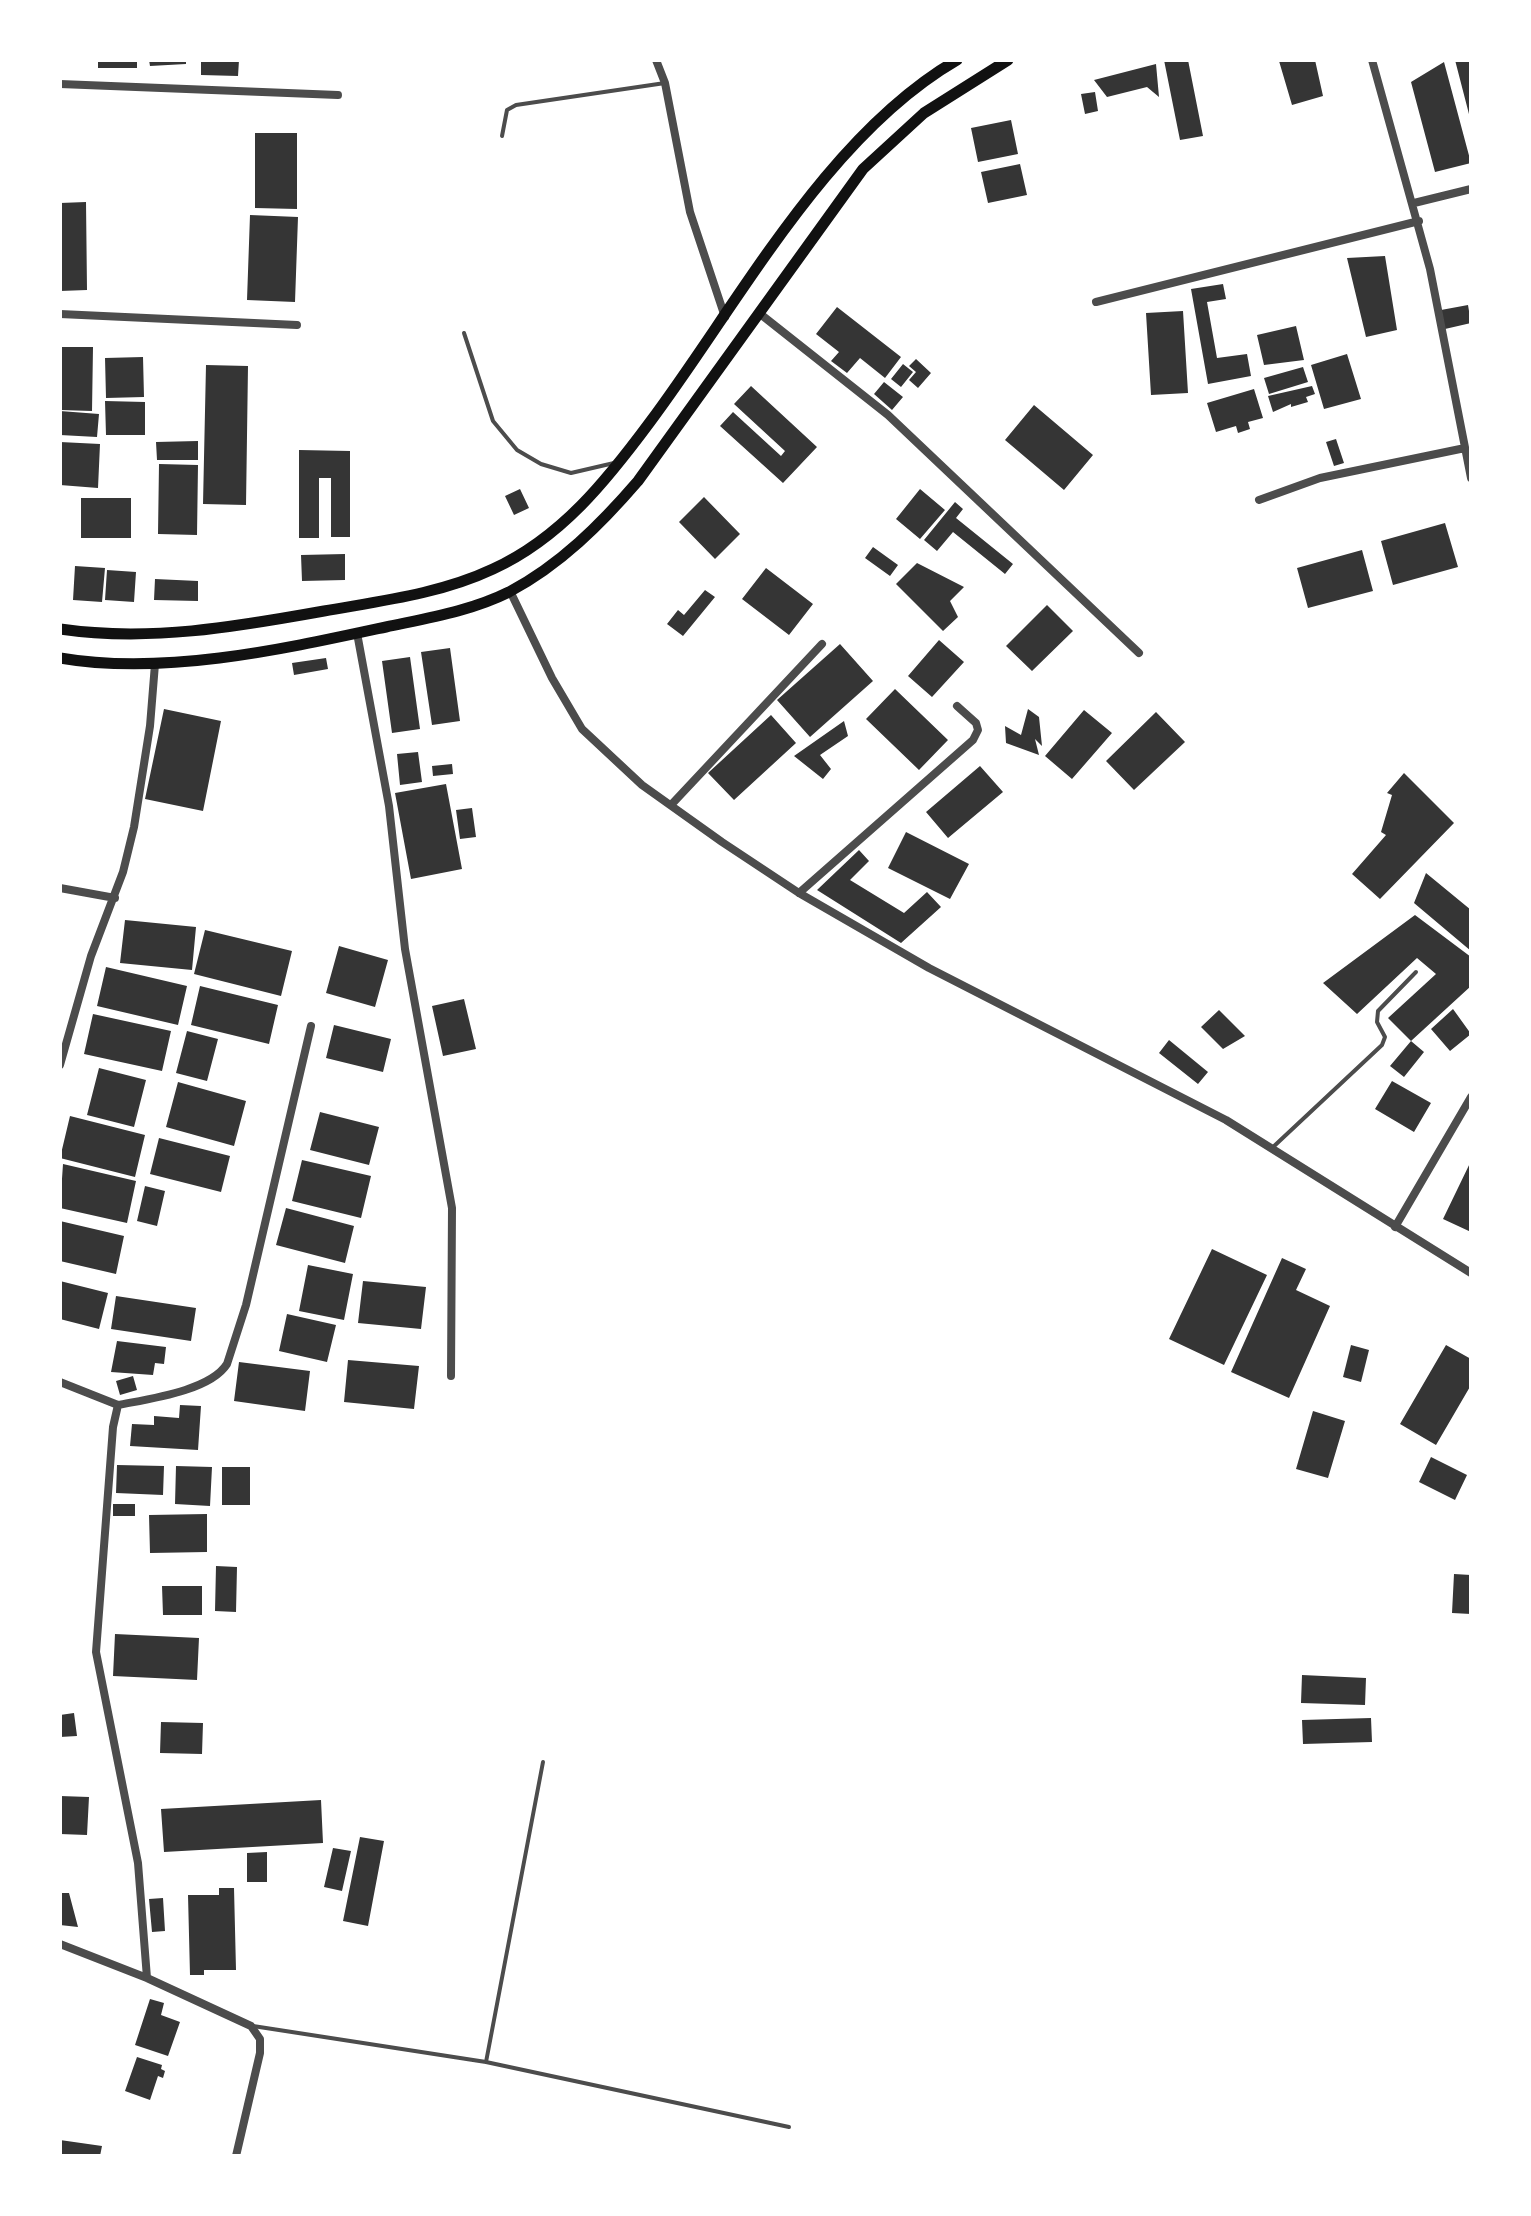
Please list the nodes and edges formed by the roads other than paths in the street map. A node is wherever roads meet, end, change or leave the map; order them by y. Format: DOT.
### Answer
graph roads {
  1 [pos="656,60"];
  2 [pos="957,60"];
  3 [pos="1008,60"];
  4 [pos="1372,60"];
  5 [pos="665,83"];
  6 [pos="60,84"];
  7 [pos="338,95"];
  8 [pos="502,136"];
  9 [pos="1471,189"];
  10 [pos="1414,203"];
  11 [pos="1419,221"];
  12 [pos="1096,302"];
  13 [pos="759,313"];
  14 [pos="60,314"];
  15 [pos="725,318"];
  16 [pos="297,325"];
  17 [pos="464,333"];
  18 [pos="1466,423"];
  19 [pos="1465,448"];
  20 [pos="620,461"];
  21 [pos="1471,478"];
  22 [pos="1259,500"];
  23 [pos="510,591"];
  24 [pos="60,629"];
  25 [pos="357,633"];
  26 [pos="822,644"];
  27 [pos="1139,653"];
  28 [pos="60,658"];
  29 [pos="155,664"];
  30 [pos="957,706"];
  31 [pos="671,805"];
  32 [pos="60,888"];
  33 [pos="799,893"];
  34 [pos="115,898"];
  35 [pos="1416,972"];
  36 [pos="311,1026"];
  37 [pos="60,1065"];
  38 [pos="1471,1097"];
  39 [pos="1270,1150"];
  40 [pos="1395,1227"];
  41 [pos="1471,1273"];
  42 [pos="451,1376"];
  43 [pos="60,1382"];
  44 [pos="118,1405"];
  45 [pos="543,1762"];
  46 [pos="60,1944"];
  47 [pos="147,1978"];
  48 [pos="251,2026"];
  49 [pos="486,2062"];
  50 [pos="789,2127"];
  51 [pos="236,2156"];
  1 -- 5 [label="street"];
  2 -- 15 [label="main road"];
  3 -- 13 [label="main road"];
  4 -- 10 [label="street"];
  5 -- 8 [label="lane"];
  5 -- 15 [label="street"];
  6 -- 7 [label="street"];
  9 -- 10 [label="street"];
  10 -- 11 [label="street"];
  11 -- 12 [label="street"];
  11 -- 18 [label="street"];
  13 -- 23 [label="main road"];
  13 -- 27 [label="street"];
  14 -- 16 [label="street"];
  15 -- 20 [label="main road"];
  17 -- 20 [label="lane"];
  18 -- 19 [label="street"];
  19 -- 21 [label="street"];
  19 -- 22 [label="street"];
  20 -- 24 [label="main road"];
  23 -- 25 [label="main road"];
  23 -- 31 [label="street"];
  25 -- 29 [label="main road"];
  25 -- 42 [label="street"];
  26 -- 31 [label="street"];
  28 -- 29 [label="main road"];
  29 -- 34 [label="street"];
  30 -- 33 [label="street"];
  31 -- 33 [label="street"];
  32 -- 34 [label="street"];
  33 -- 39 [label="street"];
  34 -- 37 [label="street"];
  35 -- 39 [label="lane"];
  36 -- 44 [label="street"];
  38 -- 40 [label="street"];
  39 -- 40 [label="street"];
  40 -- 41 [label="street"];
  43 -- 44 [label="street"];
  44 -- 47 [label="street"];
  45 -- 49 [label="lane"];
  46 -- 47 [label="street"];
  47 -- 48 [label="street"];
  48 -- 49 [label="lane"];
  48 -- 51 [label="street"];
  49 -- 50 [label="lane"];
}
